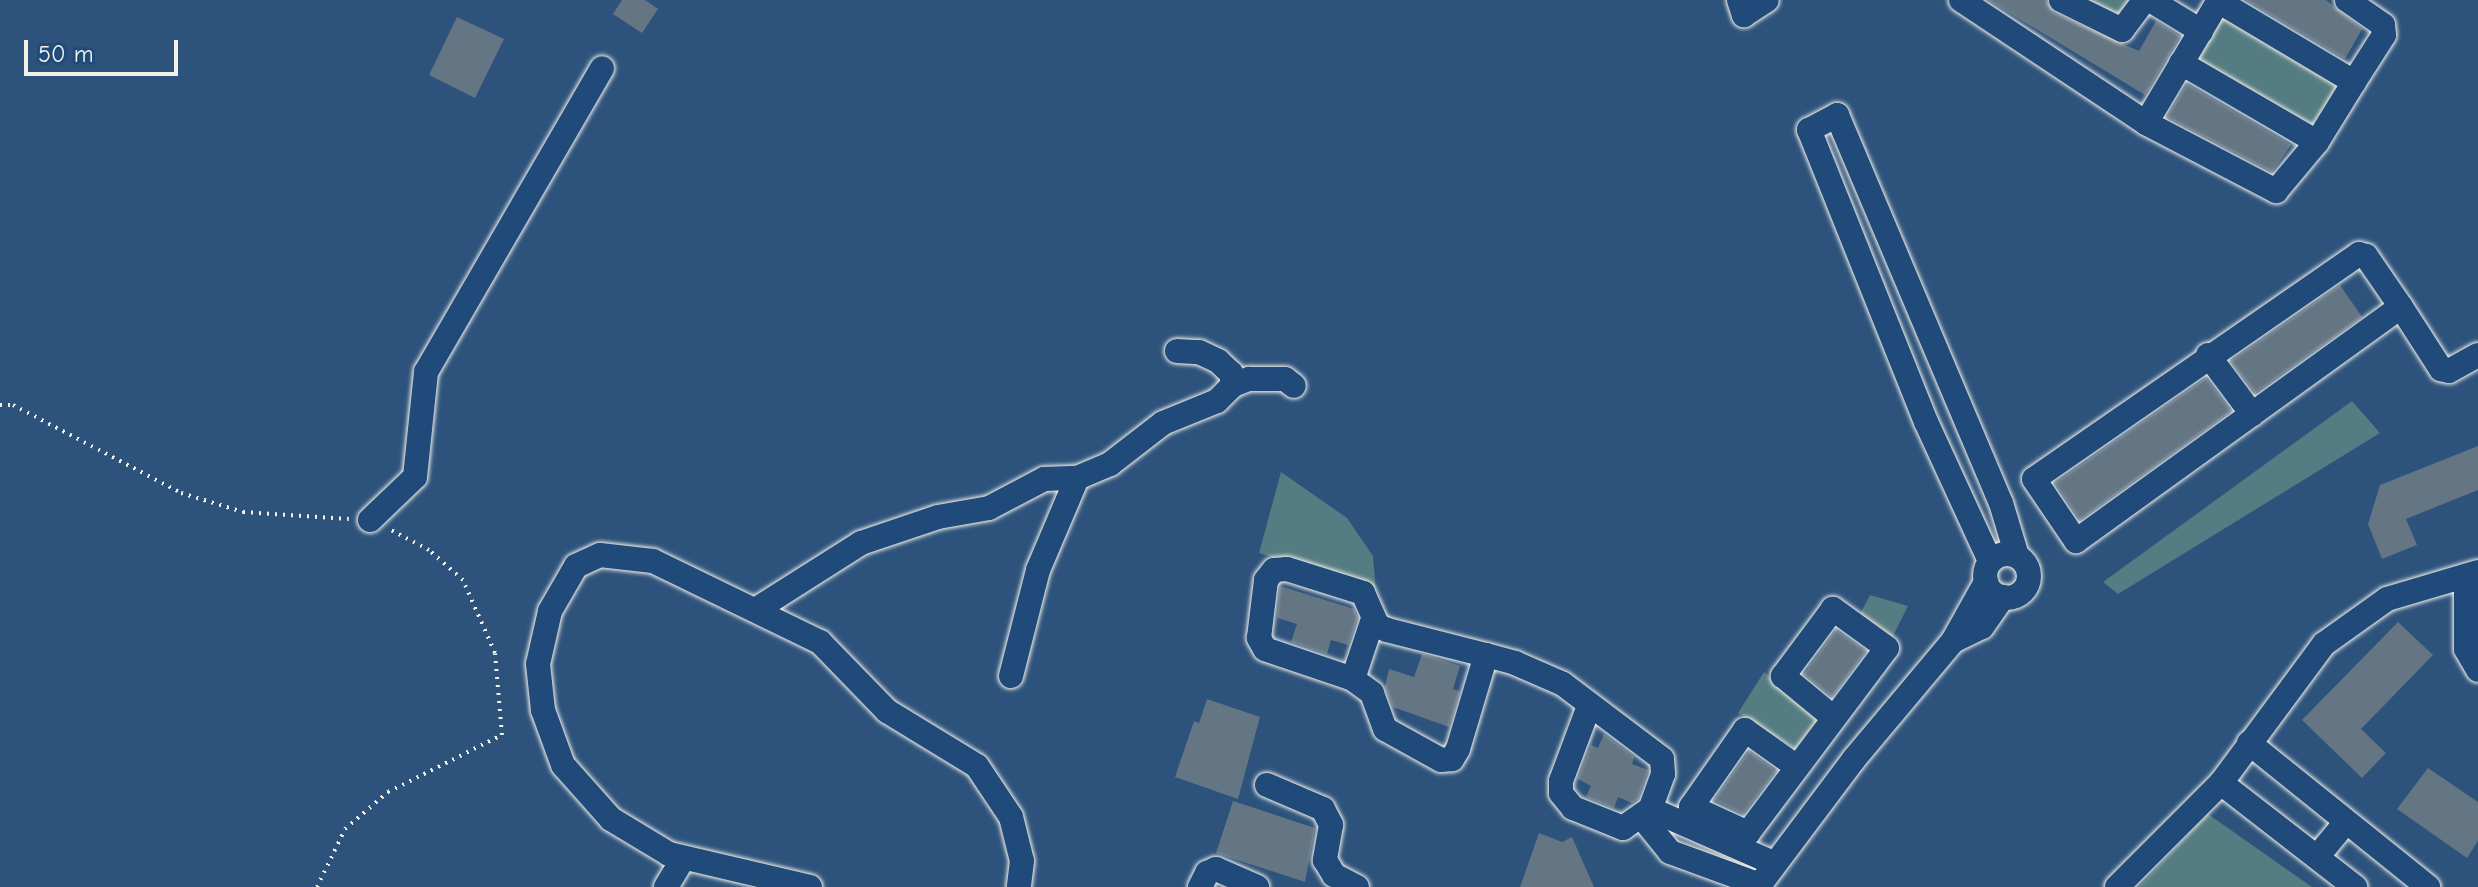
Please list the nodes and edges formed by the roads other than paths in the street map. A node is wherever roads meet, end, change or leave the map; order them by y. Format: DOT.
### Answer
graph roads {
  1 [pos="1739,0"];
  2 [pos="1767,0"];
  3 [pos="1961,0"];
  4 [pos="2061,0"];
  5 [pos="2148,0"];
  6 [pos="2218,0"];
  7 [pos="2347,0"];
  8 [pos="2201,31"];
  9 [pos="2181,63"];
  10 [pos="602,68"];
  11 [pos="2354,82"];
  12 [pos="2146,123"];
  13 [pos="2317,142"];
  14 [pos="2401,307"];
  15 [pos="1177,351"];
  16 [pos="2208,355"];
  17 [pos="2478,355"];
  18 [pos="1233,385"];
  19 [pos="1294,386"];
  20 [pos="2252,414"];
  21 [pos="1077,478"];
  22 [pos="370,520"];
  23 [pos="2017,556"];
  24 [pos="2472,574"];
  25 [pos="1993,580"];
  26 [pos="757,609"];
  27 [pos="1373,619"];
  28 [pos="1486,655"];
  29 [pos="2478,670"];
  30 [pos="1011,676"];
  31 [pos="1353,679"];
  32 [pos="1589,706"];
  33 [pos="1828,727"];
  34 [pos="2249,743"];
  35 [pos="1854,759"];
  36 [pos="1797,767"];
  37 [pos="2221,783"];
  38 [pos="1267,785"];
  39 [pos="1646,812"];
  40 [pos="1757,821"];
  41 [pos="2346,822"];
  42 [pos="1789,842"];
  43 [pos="2317,857"];
  44 [pos="683,859"];
  45 [pos="1773,863"];
  46 [pos="713,877"];
  47 [pos="1759,886"];
  48 [pos="666,887"];
  49 [pos="810,887"];
  50 [pos="1019,887"];
  51 [pos="1200,887"];
  52 [pos="1257,887"];
  53 [pos="1357,887"];
  54 [pos="2117,887"];
  55 [pos="2355,887"];
  56 [pos="2428,887"];
  1 -- 2 [label="street"];
  3 -- 12 [label="street"];
  4 -- 5 [label="street"];
  5 -- 8 [label="street"];
  6 -- 8 [label="street"];
  6 -- 11 [label="street"];
  7 -- 11 [label="street"];
  8 -- 9 [label="street"];
  9 -- 12 [label="street"];
  9 -- 13 [label="street"];
  10 -- 22 [label="street"];
  11 -- 13 [label="street"];
  12 -- 13 [label="street"];
  14 -- 16 [label="street"];
  14 -- 17 [label="street"];
  14 -- 20 [label="street"];
  15 -- 18 [label="street"];
  16 -- 20 [label="street"];
  16 -- 20 [label="street"];
  18 -- 19 [label="street"];
  18 -- 21 [label="street"];
  21 -- 26 [label="street"];
  21 -- 30 [label="street"];
  23 -- 25 [label="street"];
  23 -- 25 [label="street"];
  23 -- 25 [label="street"];
  24 -- 29 [label="street"];
  24 -- 34 [label="street"];
  25 -- 35 [label="street"];
  26 -- 44 [label="street"];
  26 -- 50 [label="street"];
  27 -- 28 [label="street"];
  27 -- 31 [label="street"];
  27 -- 31 [label="street"];
  28 -- 31 [label="street"];
  28 -- 32 [label="street"];
  32 -- 39 [label="street"];
  32 -- 39 [label="street"];
  33 -- 33 [label="street"];
  33 -- 35 [label="street"];
  33 -- 36 [label="street"];
  34 -- 37 [label="street"];
  34 -- 41 [label="street"];
  35 -- 42 [label="street"];
  36 -- 40 [label="street"];
  36 -- 40 [label="street"];
  37 -- 43 [label="street"];
  37 -- 54 [label="street"];
  38 -- 53 [label="street"];
  39 -- 45 [label="street"];
  39 -- 47 [label="street"];
  40 -- 42 [label="street"];
  41 -- 43 [label="street"];
  41 -- 56 [label="street"];
  42 -- 45 [label="street"];
  43 -- 55 [label="street"];
  44 -- 46 [label="street"];
  44 -- 48 [label="street"];
  45 -- 47 [label="street"];
  46 -- 49 [label="street"];
  51 -- 52 [label="street"];
}
